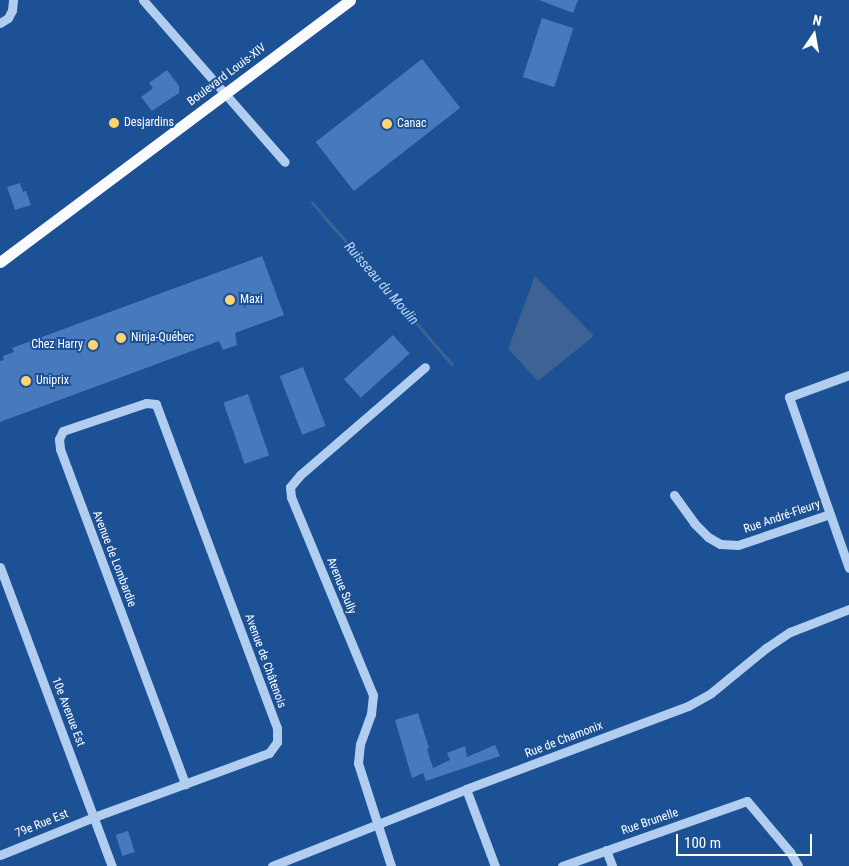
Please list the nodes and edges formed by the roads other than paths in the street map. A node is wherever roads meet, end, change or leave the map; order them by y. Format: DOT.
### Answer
graph roads {
  1 [pos="13,0"];
  2 [pos="143,0"];
  3 [pos="350,0"];
  4 [pos="0,22"];
  5 [pos="226,92"];
  6 [pos="285,162"];
  7 [pos="0,262"];
  8 [pos="425,367"];
  9 [pos="849,375"];
  10 [pos="153,404"];
  11 [pos="674,495"];
  12 [pos="830,514"];
  13 [pos="0,566"];
  14 [pos="849,568"];
  15 [pos="849,609"];
  16 [pos="185,784"];
  17 [pos="466,790"];
  18 [pos="94,817"];
  19 [pos="376,825"];
  20 [pos="606,850"];
  21 [pos="0,855"];
  22 [pos="276,865"];
  23 [pos="112,866"];
  24 [pos="391,866"];
  25 [pos="495,866"];
  26 [pos="562,866"];
  27 [pos="612,866"];
  28 [pos="798,866"];
  1 -- 4 [label="street"];
  2 -- 5 [label="street"];
  3 -- 5 [label="main road, Boulevard Louis-XIV"];
  5 -- 6 [label="street"];
  5 -- 7 [label="main road, Boulevard Louis-XIV"];
  8 -- 19 [label="street, Avenue Sully"];
  9 -- 12 [label="street"];
  10 -- 16 [label="street, Avenue de Châtenois"];
  10 -- 16 [label="street, Avenue de Lombardie"];
  11 -- 12 [label="street, Rue André-Fleury"];
  12 -- 14 [label="street"];
  13 -- 18 [label="street, 10e Avenue Est"];
  15 -- 17 [label="street, Rue de Chamonix"];
  16 -- 18 [label="street, Avenue de Châtenois"];
  17 -- 19 [label="street, Rue de Chamonix"];
  17 -- 25 [label="street"];
  18 -- 21 [label="street, 79e Rue Est"];
  18 -- 23 [label="street, 10e Avenue Est"];
  19 -- 22 [label="street, Rue de Chamonix"];
  19 -- 24 [label="street, Avenue Sully"];
  20 -- 26 [label="street, Rue Brunelle"];
  20 -- 27 [label="street"];
  20 -- 28 [label="street, Rue Brunelle"];
}
